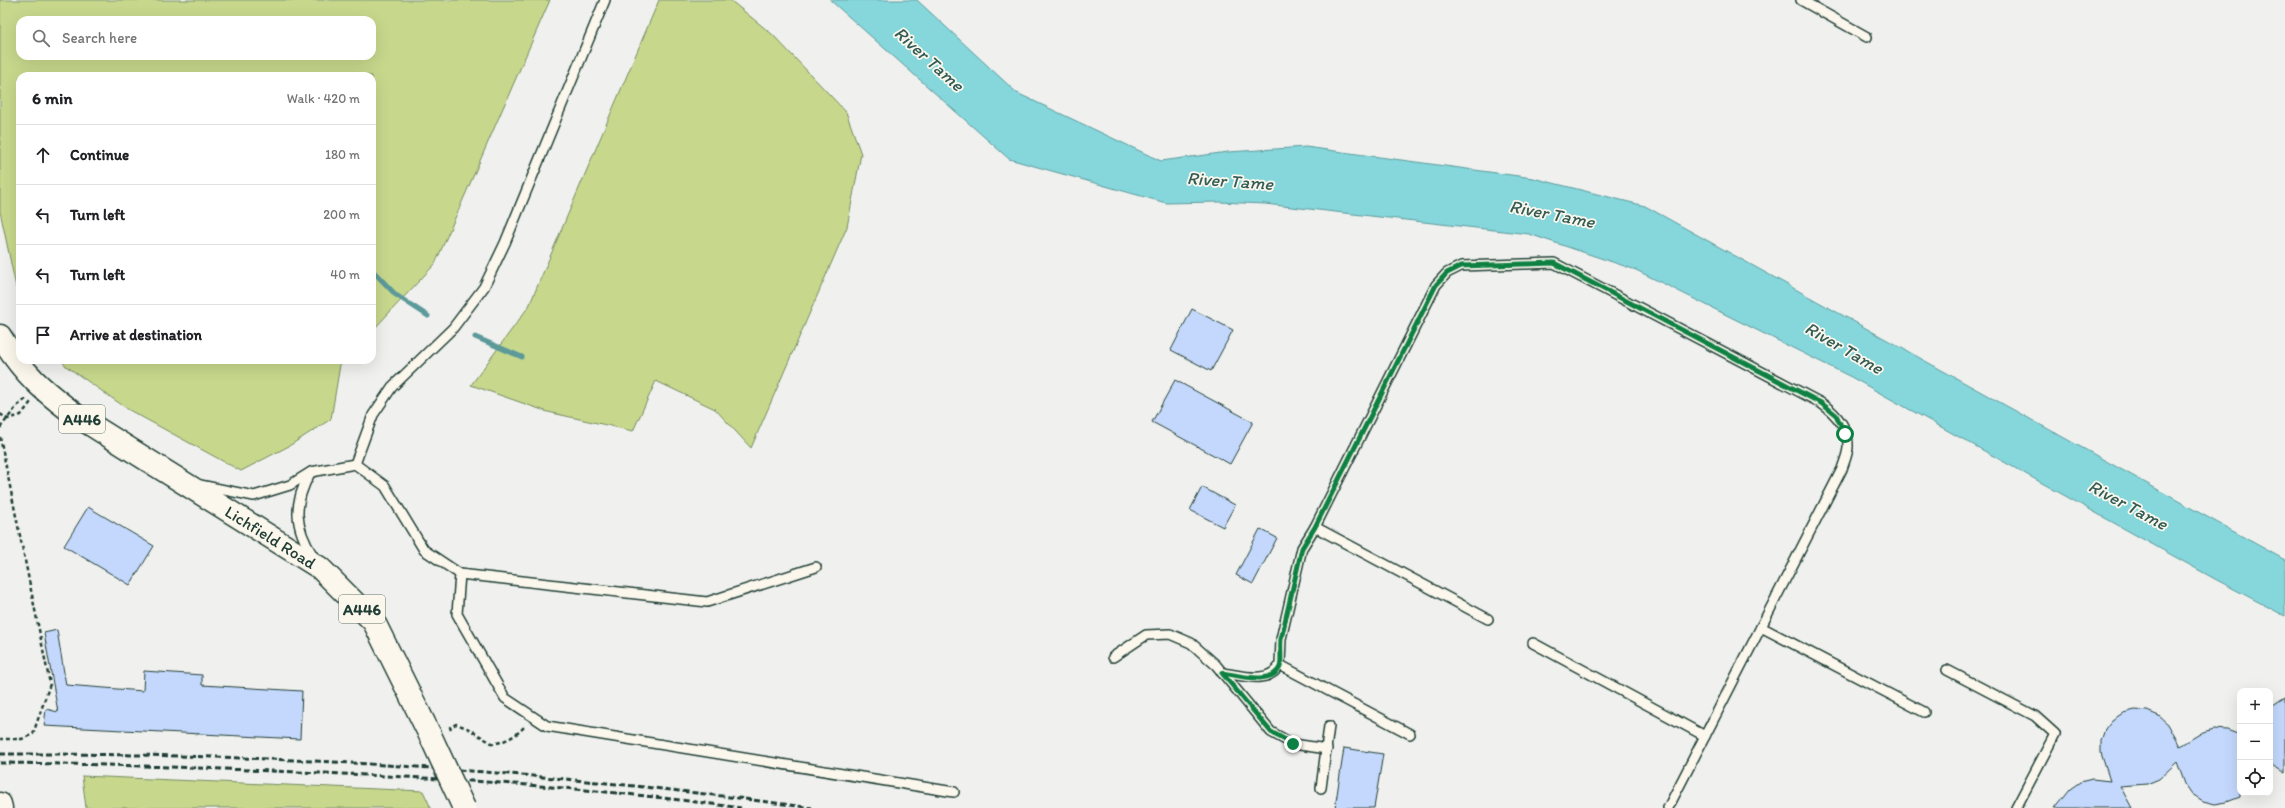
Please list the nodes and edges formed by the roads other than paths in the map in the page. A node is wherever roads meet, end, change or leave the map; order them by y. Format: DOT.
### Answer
graph roads {
  1 [pos="605,0"];
  2 [pos="1801,0"];
  3 [pos="1867,37"];
  4 [pos="0,336"];
  5 [pos="16,361"];
  6 [pos="19,364"];
  7 [pos="355,464"];
  8 [pos="311,472"];
  9 [pos="181,481"];
  10 [pos="1315,527"];
  11 [pos="816,567"];
  12 [pos="320,568"];
  13 [pos="460,574"];
  14 [pos="1488,619"];
  15 [pos="1761,627"];
  16 [pos="1533,643"];
  17 [pos="1113,657"];
  18 [pos="1280,665"];
  19 [pos="1947,670"];
  20 [pos="1222,673"];
  21 [pos="1924,712"];
  22 [pos="1329,726"];
  23 [pos="1410,734"];
  24 [pos="1705,736"];
  25 [pos="1327,749"];
  26 [pos="1321,788"];
  27 [pos="954,792"];
  28 [pos="0,804"];
  29 [pos="1,808"];
  30 [pos="464,808"];
  31 [pos="1668,808"];
  32 [pos="2016,808"];
  1 -- 7 [label="lane"];
  2 -- 3 [label="lane"];
  4 -- 5 [label="highway, Lichfield Road / A446"];
  6 -- 9 [label="highway, Lichfield Road / A446"];
  7 -- 8 [label="lane"];
  7 -- 13 [label="lane"];
  8 -- 9 [label="lane"];
  8 -- 12 [label="lane"];
  9 -- 12 [label="highway, Lichfield Road / A446"];
  10 -- 14 [label="lane"];
  10 -- 15 [label="lane"];
  10 -- 18 [label="lane"];
  11 -- 13 [label="lane"];
  12 -- 30 [label="highway, Lichfield Road / A446, bridge"];
  13 -- 27 [label="lane"];
  15 -- 21 [label="lane"];
  15 -- 24 [label="lane"];
  16 -- 24 [label="lane"];
  17 -- 20 [label="lane"];
  18 -- 20 [label="lane"];
  18 -- 23 [label="lane"];
  19 -- 32 [label="lane"];
  20 -- 25 [label="lane"];
  22 -- 25 [label="lane"];
  24 -- 31 [label="lane"];
  25 -- 26 [label="lane"];
  28 -- 29 [label="highway"];
}
